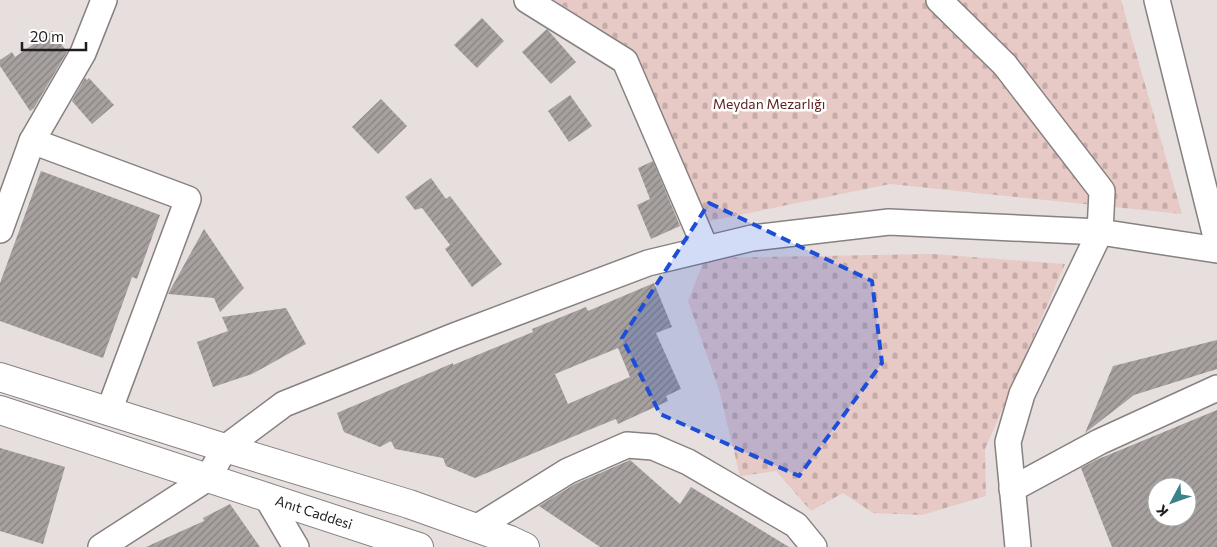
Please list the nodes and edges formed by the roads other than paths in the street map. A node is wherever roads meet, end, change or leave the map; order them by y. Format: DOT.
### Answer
graph roads {
  1 [pos="104,0"];
  2 [pos="527,0"];
  3 [pos="939,0"];
  4 [pos="965,0"];
  5 [pos="1157,0"];
  6 [pos="972,33"];
  7 [pos="32,141"];
  8 [pos="0,230"];
  9 [pos="1100,232"];
  10 [pos="1217,241"];
  11 [pos="706,249"];
  12 [pos="1217,250"];
  13 [pos="0,377"];
  14 [pos="1217,388"];
  15 [pos="0,410"];
  16 [pos="109,411"];
  17 [pos="225,448"];
  18 [pos="208,478"];
  19 [pos="1012,489"];
  20 [pos="266,496"];
  21 [pos="476,528"];
  22 [pos="101,547"];
  23 [pos="296,547"];
  24 [pos="419,547"];
  25 [pos="525,547"];
  26 [pos="814,547"];
  27 [pos="1018,547"];
  1 -- 7 [label="street"];
  2 -- 11 [label="street"];
  3 -- 6 [label="street"];
  4 -- 6 [label="street"];
  5 -- 10 [label="street"];
  6 -- 9 [label="street"];
  7 -- 8 [label="street"];
  7 -- 16 [label="street"];
  9 -- 11 [label="street"];
  9 -- 12 [label="street"];
  9 -- 19 [label="street"];
  11 -- 17 [label="street"];
  13 -- 16 [label="main road"];
  14 -- 19 [label="street"];
  15 -- 18 [label="main road, Anıt Caddesi"];
  16 -- 17 [label="main road"];
  17 -- 18 [label="street"];
  17 -- 21 [label="main road"];
  18 -- 20 [label="main road, Anıt Caddesi"];
  18 -- 22 [label="street"];
  19 -- 27 [label="street"];
  20 -- 23 [label="street"];
  20 -- 24 [label="main road, Anıt Caddesi"];
  21 -- 25 [label="main road"];
  21 -- 26 [label="street"];
}
